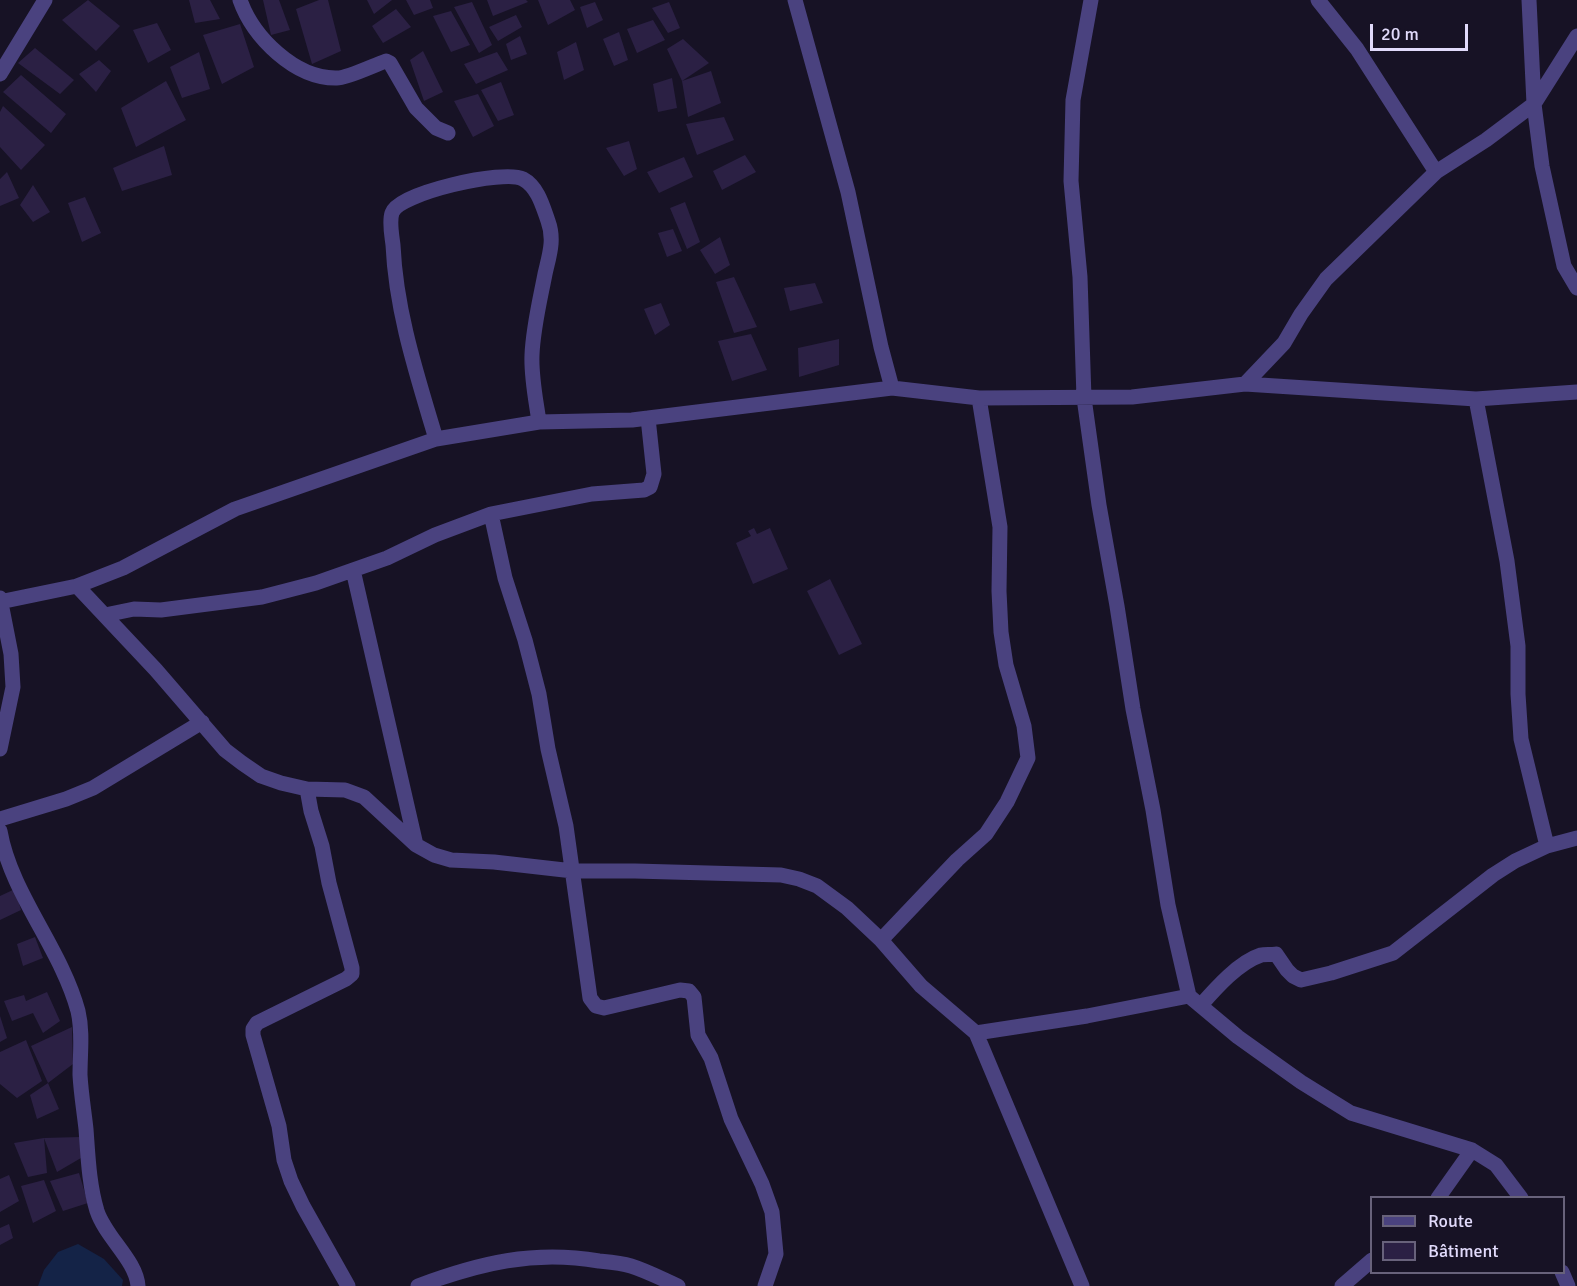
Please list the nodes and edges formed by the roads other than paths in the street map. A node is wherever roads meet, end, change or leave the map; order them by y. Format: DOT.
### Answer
graph roads {
  1 [pos="45,0"];
  2 [pos="240,0"];
  3 [pos="795,0"];
  4 [pos="1091,0"];
  5 [pos="1318,0"];
  6 [pos="1529,0"];
  7 [pos="1577,36"];
  8 [pos="0,74"];
  9 [pos="1534,104"];
  10 [pos="448,133"];
  11 [pos="1436,172"];
  12 [pos="1577,288"];
  13 [pos="1245,384"];
  14 [pos="892,388"];
  15 [pos="1577,392"];
  16 [pos="979,398"];
  17 [pos="1084,398"];
  18 [pos="1476,399"];
  19 [pos="648,418"];
  20 [pos="539,422"];
  21 [pos="435,439"];
  22 [pos="491,514"];
  23 [pos="353,570"];
  24 [pos="77,586"];
  25 [pos="1,601"];
  26 [pos="105,615"];
  27 [pos="202,722"];
  28 [pos="0,749"];
  29 [pos="307,789"];
  30 [pos="0,819"];
  31 [pos="0,831"];
  32 [pos="1577,838"];
  33 [pos="416,845"];
  34 [pos="1548,846"];
  35 [pos="573,871"];
  36 [pos="881,940"];
  37 [pos="1195,1000"];
  38 [pos="976,1033"];
  39 [pos="1472,1150"];
  40 [pos="1439,1196"];
  41 [pos="1520,1196"];
  42 [pos="1370,1261"];
  43 [pos="138,1286"];
  44 [pos="348,1286"];
  45 [pos="418,1286"];
  46 [pos="678,1286"];
  47 [pos="765,1286"];
  48 [pos="1082,1286"];
  49 [pos="1342,1286"];
  1 -- 8 [label="street"];
  2 -- 10 [label="street"];
  3 -- 14 [label="street"];
  4 -- 17 [label="street"];
  5 -- 11 [label="street"];
  6 -- 9 [label="street"];
  7 -- 9 [label="street"];
  9 -- 11 [label="street"];
  9 -- 12 [label="street"];
  11 -- 13 [label="street"];
  13 -- 17 [label="street"];
  13 -- 18 [label="street"];
  14 -- 16 [label="street"];
  14 -- 19 [label="street"];
  15 -- 18 [label="street"];
  16 -- 17 [label="street"];
  16 -- 36 [label="street"];
  17 -- 37 [label="street"];
  18 -- 34 [label="street"];
  19 -- 20 [label="street"];
  19 -- 22 [label="street"];
  20 -- 21 [label="street"];
  20 -- 21 [label="street"];
  21 -- 24 [label="street"];
  22 -- 23 [label="street"];
  22 -- 35 [label="street"];
  23 -- 26 [label="street"];
  23 -- 33 [label="street"];
  24 -- 25 [label="street"];
  24 -- 26 [label="street"];
  25 -- 28 [label="street"];
  26 -- 27 [label="street"];
  27 -- 29 [label="street"];
  27 -- 30 [label="street"];
  29 -- 33 [label="street"];
  29 -- 44 [label="street"];
  31 -- 43 [label="street"];
  32 -- 34 [label="street"];
  33 -- 35 [label="street"];
  34 -- 37 [label="street"];
  35 -- 36 [label="street"];
  35 -- 47 [label="street"];
  36 -- 38 [label="street"];
  37 -- 38 [label="street"];
  37 -- 39 [label="street"];
  38 -- 48 [label="street"];
  39 -- 40 [label="street"];
  39 -- 41 [label="street"];
  42 -- 49 [label="street"];
  45 -- 46 [label="street"];
}
